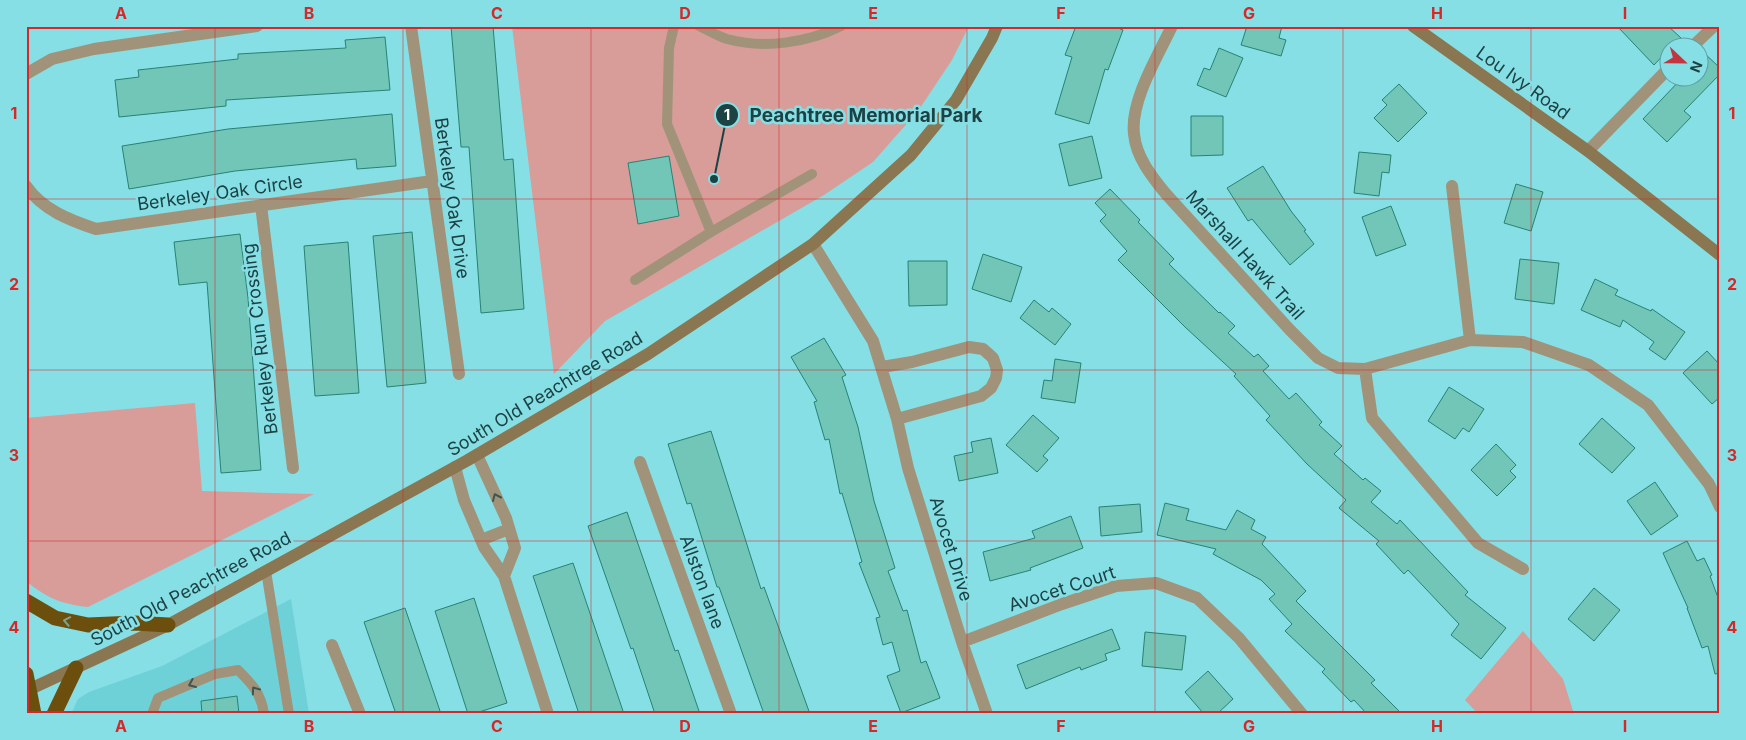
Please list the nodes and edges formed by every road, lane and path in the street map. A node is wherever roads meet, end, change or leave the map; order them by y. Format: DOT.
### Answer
graph roads {
  1 [pos="257,26"];
  2 [pos="411,26"];
  3 [pos="674,26"];
  4 [pos="698,26"];
  5 [pos="841,26"];
  6 [pos="996,26"];
  7 [pos="1172,26"];
  8 [pos="1413,26"];
  9 [pos="1714,26"];
  10 [pos="1701,38"];
  11 [pos="26,74"];
  12 [pos="1658,78"];
  13 [pos="1588,152"];
  14 [pos="812,174"];
  15 [pos="432,181"];
  16 [pos="26,186"];
  17 [pos="1452,186"];
  18 [pos="261,205"];
  19 [pos="711,232"];
  20 [pos="813,244"];
  21 [pos="1720,255"];
  22 [pos="635,280"];
  23 [pos="1470,340"];
  24 [pos="882,367"];
  25 [pos="1364,369"];
  26 [pos="459,374"];
  27 [pos="897,419"];
  28 [pos="477,455"];
  29 [pos="640,462"];
  30 [pos="455,467"];
  31 [pos="293,468"];
  32 [pos="1720,507"];
  33 [pos="509,529"];
  34 [pos="481,540"];
  35 [pos="1523,569"];
  36 [pos="266,571"];
  37 [pos="504,576"];
  38 [pos="26,601"];
  39 [pos="168,625"];
  40 [pos="962,642"];
  41 [pos="332,645"];
  42 [pos="76,668"];
  43 [pos="26,674"];
  44 [pos="28,691"];
  45 [pos="34,714"];
  46 [pos="54,714"];
  47 [pos="152,714"];
  48 [pos="264,714"];
  49 [pos="289,714"];
  50 [pos="360,714"];
  51 [pos="548,714"];
  52 [pos="731,714"];
  53 [pos="987,714"];
  54 [pos="1302,714"];
  1 -- 11 [label="street"];
  2 -- 15 [label="street, Berkeley Oak Drive"];
  3 -- 19 [label="lane"];
  4 -- 5 [label="lane"];
  6 -- 20 [label="street, South Old Peachtree Road"];
  7 -- 25 [label="street, Marshall Hawk Trail"];
  8 -- 13 [label="street, Lou Ivy Road"];
  9 -- 10 [label="street"];
  12 -- 13 [label="street"];
  13 -- 21 [label="street, Lou Ivy Road"];
  14 -- 19 [label="lane"];
  15 -- 18 [label="street, Berkeley Oak Circle"];
  15 -- 26 [label="street, Berkeley Oak Drive"];
  16 -- 18 [label="street, Berkeley Oak Circle"];
  17 -- 23 [label="street"];
  18 -- 31 [label="street, Berkeley Run Crossing"];
  19 -- 22 [label="lane"];
  20 -- 24 [label="street, Avocet Drive"];
  20 -- 28 [label="street, South Old Peachtree Road"];
  23 -- 25 [label="street, Marshall Hawk Trail"];
  23 -- 32 [label="street, Marshall Hawk Trail"];
  24 -- 27 [label="street, Avocet Drive"];
  24 -- 27 [label="street"];
  25 -- 35 [label="street"];
  27 -- 40 [label="street, Avocet Drive"];
  28 -- 30 [label="street, South Old Peachtree Road"];
  33 -- 28 [label="street, one-way"];
  29 -- 52 [label="street, Allston lane"];
  30 -- 34 [label="street"];
  30 -- 36 [label="street, South Old Peachtree Road"];
  33 -- 34 [label="street"];
  33 -- 37 [label="street"];
  34 -- 37 [label="street"];
  36 -- 39 [label="street, South Old Peachtree Road"];
  36 -- 49 [label="lane"];
  37 -- 51 [label="street"];
  39 -- 38 [label="highway, one-way"];
  39 -- 42 [label="street, South Old Peachtree Road"];
  40 -- 53 [label="street, Avocet Drive"];
  40 -- 54 [label="street, Avocet Court"];
  41 -- 50 [label="street"];
  42 -- 44 [label="street, South Old Peachtree Road"];
  42 -- 46 [label="highway"];
  43 -- 44 [label="highway"];
  44 -- 45 [label="highway"];
  48 -- 47 [label="lane, one-way"];
}
